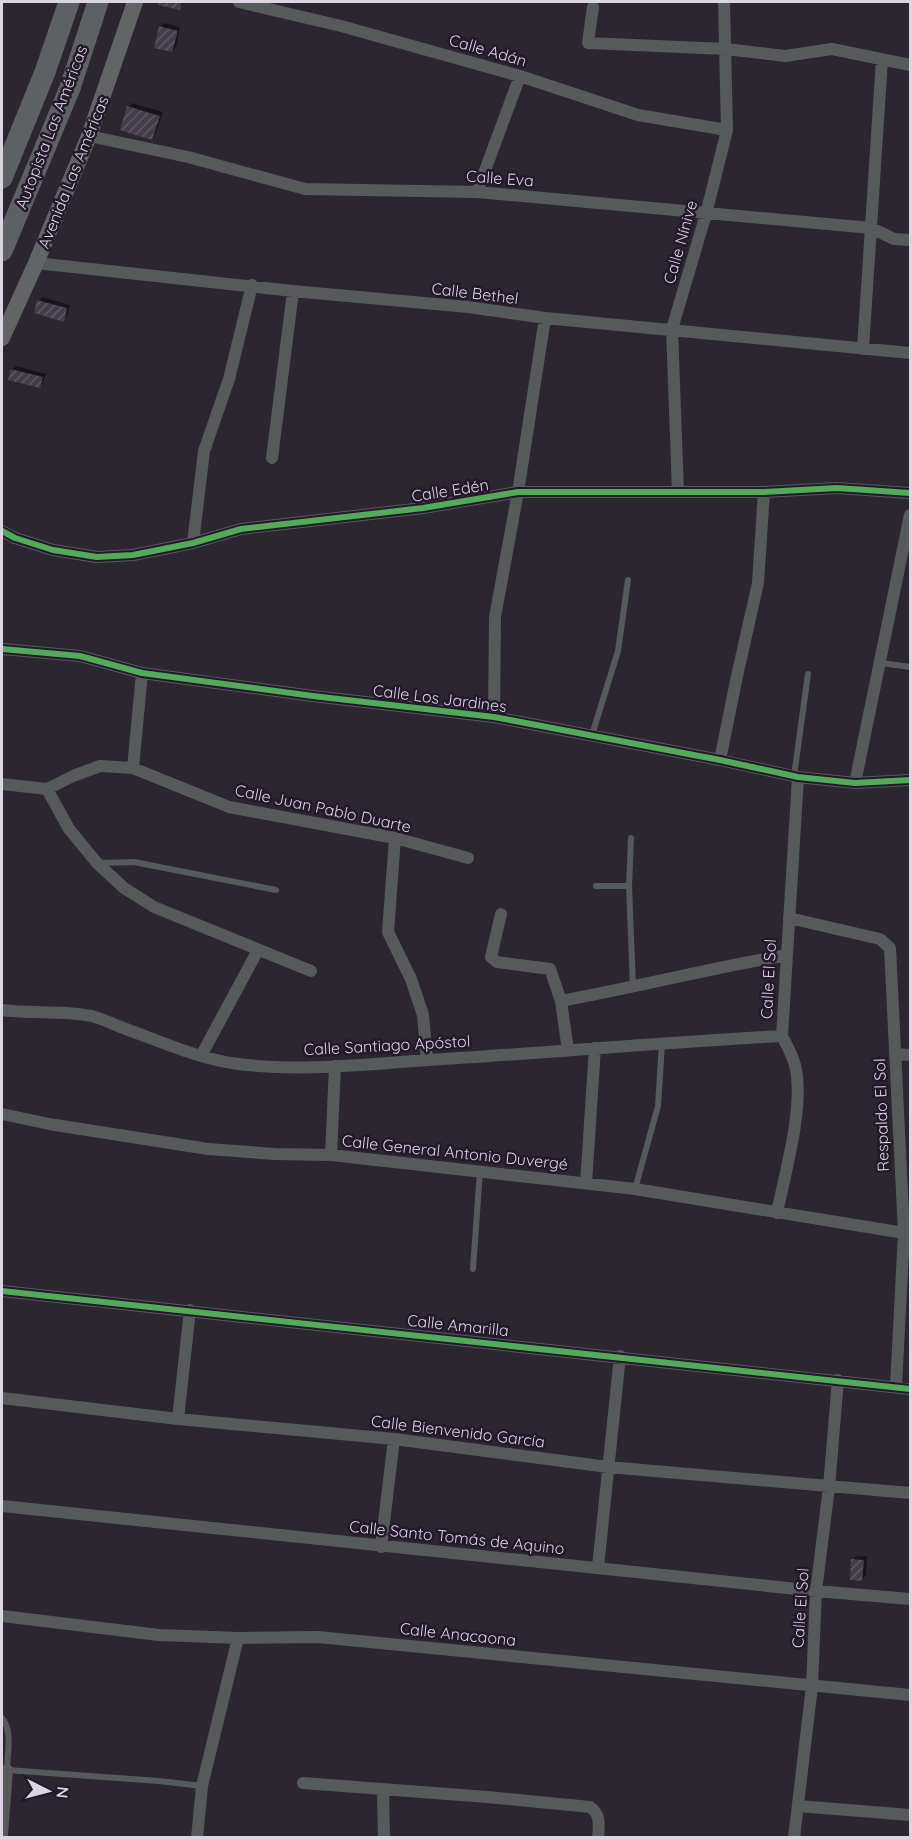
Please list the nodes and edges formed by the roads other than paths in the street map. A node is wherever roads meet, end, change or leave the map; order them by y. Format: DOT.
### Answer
graph roads {
  1 [pos="69,2"];
  2 [pos="98,2"];
  3 [pos="135,2"];
  4 [pos="239,2"];
  5 [pos="724,2"];
  6 [pos="593,7"];
  7 [pos="726,49"];
  8 [pos="882,59"];
  9 [pos="910,65"];
  10 [pos="520,76"];
  11 [pos="727,130"];
  12 [pos="89,136"];
  13 [pos="2,178"];
  14 [pos="477,192"];
  15 [pos="706,214"];
  16 [pos="871,228"];
  17 [pos="910,240"];
  18 [pos="2,251"];
  19 [pos="36,263"];
  20 [pos="252,285"];
  21 [pos="293,291"];
  22 [pos="545,318"];
  23 [pos="672,330"];
  24 [pos="2,338"];
  25 [pos="863,349"];
  26 [pos="910,353"];
  27 [pos="272,458"];
  28 [pos="518,492"];
  29 [pos="678,492"];
  30 [pos="764,492"];
  31 [pos="910,493"];
  32 [pos="910,515"];
  33 [pos="2,531"];
  34 [pos="193,543"];
  35 [pos="907,545"];
  36 [pos="628,580"];
  37 [pos="2,650"];
  38 [pos="881,663"];
  39 [pos="910,667"];
  40 [pos="142,673"];
  41 [pos="808,674"];
  42 [pos="494,717"];
  43 [pos="592,735"];
  44 [pos="720,760"];
  45 [pos="133,768"];
  46 [pos="796,777"];
  47 [pos="910,780"];
  48 [pos="855,783"];
  49 [pos="2,784"];
  50 [pos="47,789"];
  51 [pos="395,838"];
  52 [pos="631,838"];
  53 [pos="468,858"];
  54 [pos="97,863"];
  55 [pos="596,886"];
  56 [pos="629,886"];
  57 [pos="276,890"];
  58 [pos="501,914"];
  59 [pos="789,918"];
  60 [pos="258,950"];
  61 [pos="787,955"];
  62 [pos="311,971"];
  63 [pos="633,987"];
  64 [pos="561,1001"];
  65 [pos="2,1010"];
  66 [pos="782,1036"];
  67 [pos="662,1042"];
  68 [pos="595,1048"];
  69 [pos="568,1051"];
  70 [pos="896,1054"];
  71 [pos="910,1055"];
  72 [pos="201,1056"];
  73 [pos="427,1060"];
  74 [pos="335,1066"];
  75 [pos="2,1114"];
  76 [pos="331,1155"];
  77 [pos="905,1158"];
  78 [pos="480,1171"];
  79 [pos="586,1183"];
  80 [pos="635,1189"];
  81 [pos="777,1213"];
  82 [pos="904,1233"];
  83 [pos="473,1269"];
  84 [pos="2,1291"];
  85 [pos="190,1310"];
  86 [pos="620,1356"];
  87 [pos="838,1380"];
  88 [pos="896,1388"];
  89 [pos="910,1389"];
  90 [pos="2,1398"];
  91 [pos="178,1419"];
  92 [pos="394,1439"];
  93 [pos="608,1467"];
  94 [pos="829,1486"];
  95 [pos="910,1493"];
  96 [pos="2,1506"];
  97 [pos="381,1546"];
  98 [pos="598,1567"];
  99 [pos="816,1591"];
  100 [pos="910,1599"];
  101 [pos="2,1616"];
  102 [pos="238,1638"];
  103 [pos="812,1686"];
  104 [pos="910,1695"];
  105 [pos="2,1718"];
  106 [pos="7,1770"];
  107 [pos="303,1783"];
  108 [pos="202,1786"];
  109 [pos="383,1790"];
  110 [pos="798,1806"];
  111 [pos="910,1815"];
  112 [pos="2,1834"];
  113 [pos="197,1838"];
  114 [pos="384,1838"];
  115 [pos="598,1838"];
  116 [pos="794,1838"];
  1 -- 13 [label="highway, Autopista Las Américas"];
  2 -- 18 [label="highway, Autopista Las Américas"];
  3 -- 12 [label="main road, Avenida Las Américas"];
  4 -- 10 [label="street, Calle Adán"];
  5 -- 7 [label="street, Calle Nínive"];
  6 -- 7 [label="street"];
  7 -- 8 [label="street"];
  7 -- 11 [label="street, Calle Nínive"];
  8 -- 9 [label="street"];
  8 -- 16 [label="street"];
  10 -- 11 [label="street, Calle Adán"];
  10 -- 14 [label="street"];
  11 -- 15 [label="street, Calle Nínive"];
  12 -- 14 [label="street, Calle Eva"];
  12 -- 19 [label="main road, Avenida Las Américas"];
  14 -- 15 [label="street, Calle Eva"];
  15 -- 16 [label="street, Calle Eva"];
  15 -- 23 [label="street, Calle Nínive"];
  16 -- 17 [label="street, Calle Eva"];
  16 -- 25 [label="street"];
  19 -- 20 [label="street, Calle Bethel"];
  19 -- 24 [label="main road, Avenida Las Américas"];
  20 -- 21 [label="street, Calle Bethel"];
  20 -- 34 [label="street"];
  21 -- 22 [label="street, Calle Bethel"];
  21 -- 27 [label="street"];
  22 -- 23 [label="street, Calle Bethel"];
  22 -- 28 [label="street"];
  23 -- 25 [label="street, Calle Bethel"];
  23 -- 29 [label="street, Calle Nínive"];
  25 -- 26 [label="street, Calle Bethel"];
  28 -- 29 [label="street, Calle Edén"];
  28 -- 34 [label="street, Calle Edén"];
  28 -- 42 [label="street"];
  29 -- 30 [label="street, Calle Edén"];
  30 -- 31 [label="street, Calle Edén"];
  30 -- 44 [label="street"];
  32 -- 35 [label="street"];
  33 -- 34 [label="street, Calle Edén"];
  35 -- 38 [label="street"];
  36 -- 43 [label="lane"];
  37 -- 40 [label="street, Calle Los Jardines"];
  38 -- 39 [label="lane"];
  38 -- 48 [label="street"];
  40 -- 42 [label="street, Calle Los Jardines"];
  40 -- 45 [label="street"];
  41 -- 46 [label="lane"];
  42 -- 43 [label="street, Calle Los Jardines"];
  43 -- 44 [label="street, Calle Los Jardines"];
  44 -- 46 [label="street, Calle Los Jardines"];
  45 -- 50 [label="street, Calle Juan Pablo Duarte"];
  45 -- 51 [label="street, Calle Juan Pablo Duarte"];
  46 -- 48 [label="street, Calle Los Jardines"];
  46 -- 59 [label="street, Calle El Sol"];
  47 -- 48 [label="street, Calle Los Jardines"];
  49 -- 50 [label="street"];
  50 -- 54 [label="street"];
  51 -- 53 [label="street, Calle Juan Pablo Duarte"];
  51 -- 73 [label="street"];
  52 -- 56 [label="lane"];
  54 -- 57 [label="lane"];
  54 -- 60 [label="street"];
  55 -- 56 [label="lane"];
  56 -- 63 [label="lane"];
  58 -- 64 [label="street"];
  59 -- 61 [label="street, Calle El Sol"];
  59 -- 70 [label="street, Respaldo El Sol"];
  60 -- 62 [label="street"];
  60 -- 72 [label="street"];
  61 -- 63 [label="street"];
  61 -- 66 [label="street, Calle El Sol"];
  63 -- 64 [label="street"];
  64 -- 69 [label="street"];
  65 -- 72 [label="street, Calle Santiago Apóstol"];
  66 -- 67 [label="street, Calle Santiago Apóstol"];
  66 -- 81 [label="street, Calle El Sol"];
  67 -- 68 [label="street, Calle Santiago Apóstol"];
  67 -- 80 [label="lane"];
  68 -- 69 [label="street, Calle Santiago Apóstol"];
  68 -- 79 [label="street"];
  69 -- 73 [label="street, Calle Santiago Apóstol"];
  70 -- 71 [label="street"];
  70 -- 77 [label="street, Respaldo El Sol"];
  72 -- 74 [label="street, Calle Santiago Apóstol"];
  73 -- 74 [label="street, Calle Santiago Apóstol"];
  74 -- 76 [label="street"];
  75 -- 76 [label="street, Calle General Antonio Duvergé"];
  76 -- 78 [label="street, Calle General Antonio Duvergé"];
  77 -- 82 [label="street, Respaldo El Sol"];
  78 -- 79 [label="street, Calle General Antonio Duvergé"];
  78 -- 83 [label="lane"];
  79 -- 80 [label="street, Calle General Antonio Duvergé"];
  80 -- 81 [label="street, Calle General Antonio Duvergé"];
  81 -- 82 [label="street, Calle General Antonio Duvergé"];
  82 -- 88 [label="street, Respaldo El Sol"];
  84 -- 85 [label="street, Calle Amarilla"];
  85 -- 86 [label="street, Calle Amarilla"];
  85 -- 91 [label="street"];
  86 -- 87 [label="street, Calle Amarilla"];
  86 -- 93 [label="street"];
  87 -- 88 [label="street, Calle Amarilla"];
  87 -- 94 [label="street, Calle El Sol"];
  88 -- 89 [label="street, Calle Amarilla"];
  90 -- 91 [label="street, Calle Bienvenido García"];
  91 -- 92 [label="street, Calle Bienvenido García"];
  92 -- 93 [label="street, Calle Bienvenido García"];
  92 -- 97 [label="street"];
  93 -- 94 [label="street, Calle Bienvenido García"];
  93 -- 98 [label="street"];
  94 -- 95 [label="street, Calle Bienvenido García"];
  94 -- 99 [label="street, Calle El Sol"];
  96 -- 97 [label="street, Calle Santo Tomás de Aquino"];
  97 -- 98 [label="street, Calle Santo Tomás de Aquino"];
  98 -- 99 [label="street, Calle Santo Tomás de Aquino"];
  99 -- 100 [label="street, Calle Santo Tomás de Aquino"];
  99 -- 103 [label="street, Calle El Sol"];
  101 -- 102 [label="street, Calle Anacaona"];
  102 -- 103 [label="street, Calle Anacaona"];
  102 -- 108 [label="street"];
  103 -- 104 [label="street, Calle Anacaona"];
  103 -- 110 [label="street, Calle El Sol"];
  105 -- 106 [label="lane"];
  106 -- 108 [label="lane"];
  106 -- 112 [label="street"];
  107 -- 109 [label="street"];
  108 -- 113 [label="street"];
  109 -- 114 [label="street"];
  109 -- 115 [label="street"];
  110 -- 111 [label="street"];
  110 -- 116 [label="street, Calle El Sol"];
}
